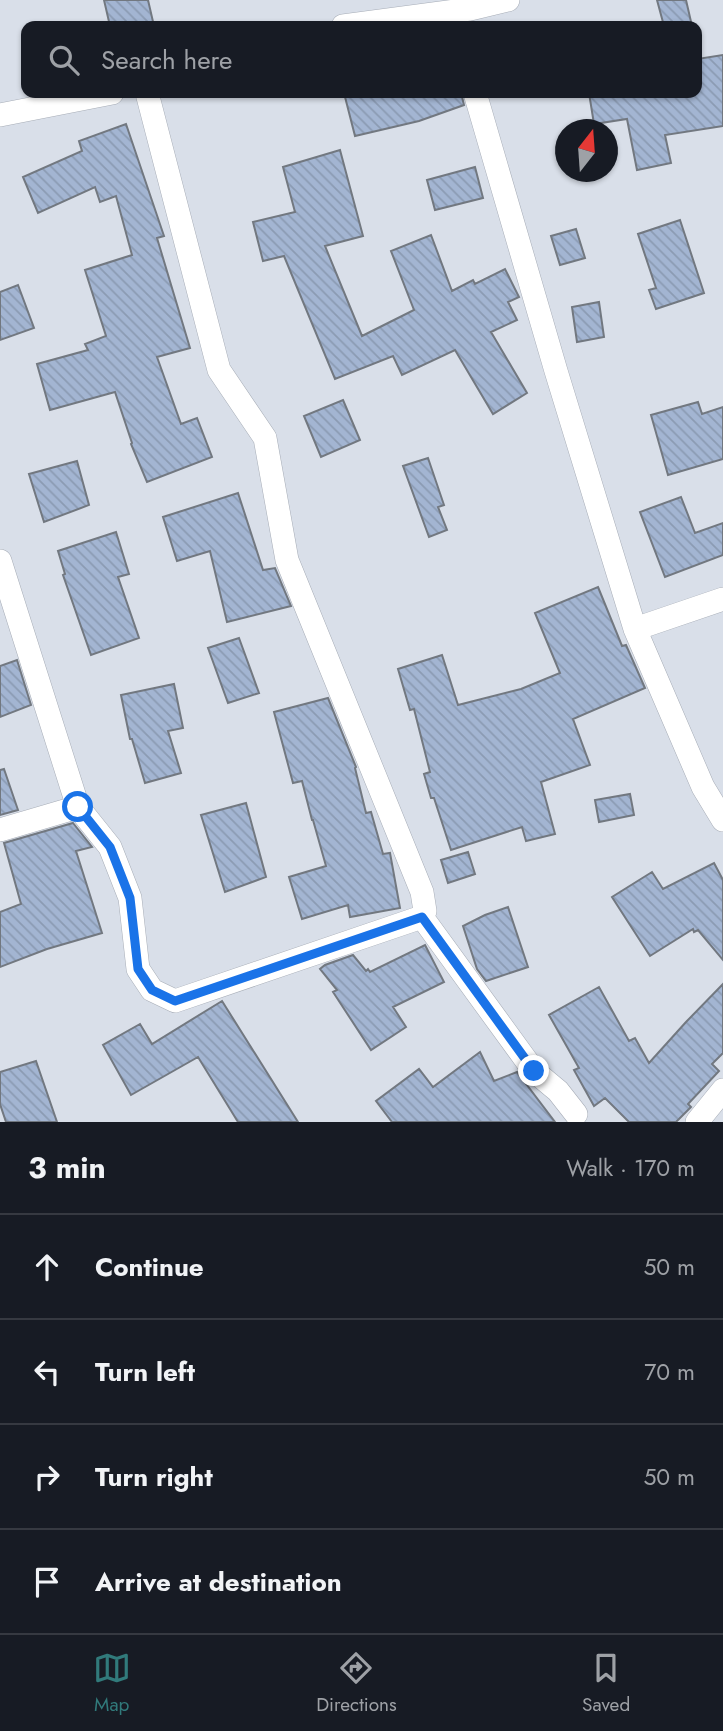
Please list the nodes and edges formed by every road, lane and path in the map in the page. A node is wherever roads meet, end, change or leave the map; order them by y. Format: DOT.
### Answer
graph roads {
  1 [pos="508,0"];
  2 [pos="470,18"];
  3 [pos="422,21"];
  4 [pos="87,98"];
  5 [pos="148,98"];
  6 [pos="476,98"];
  7 [pos="0,115"];
  8 [pos="0,561"];
  9 [pos="723,599"];
  10 [pos="635,629"];
  11 [pos="78,807"];
  12 [pos="723,820"];
  13 [pos="0,830"];
  14 [pos="422,917"];
  15 [pos="723,1090"];
  16 [pos="576,1114"];
  17 [pos="697,1122"];
  1 -- 2 [label="street"];
  2 -- 3 [label="street"];
  4 -- 7 [label="street"];
  5 -- 14 [label="street"];
  6 -- 10 [label="street"];
  8 -- 11 [label="street"];
  9 -- 10 [label="street"];
  10 -- 12 [label="street"];
  11 -- 13 [label="street"];
  11 -- 14 [label="street"];
  14 -- 16 [label="street"];
  15 -- 17 [label="street"];
}
